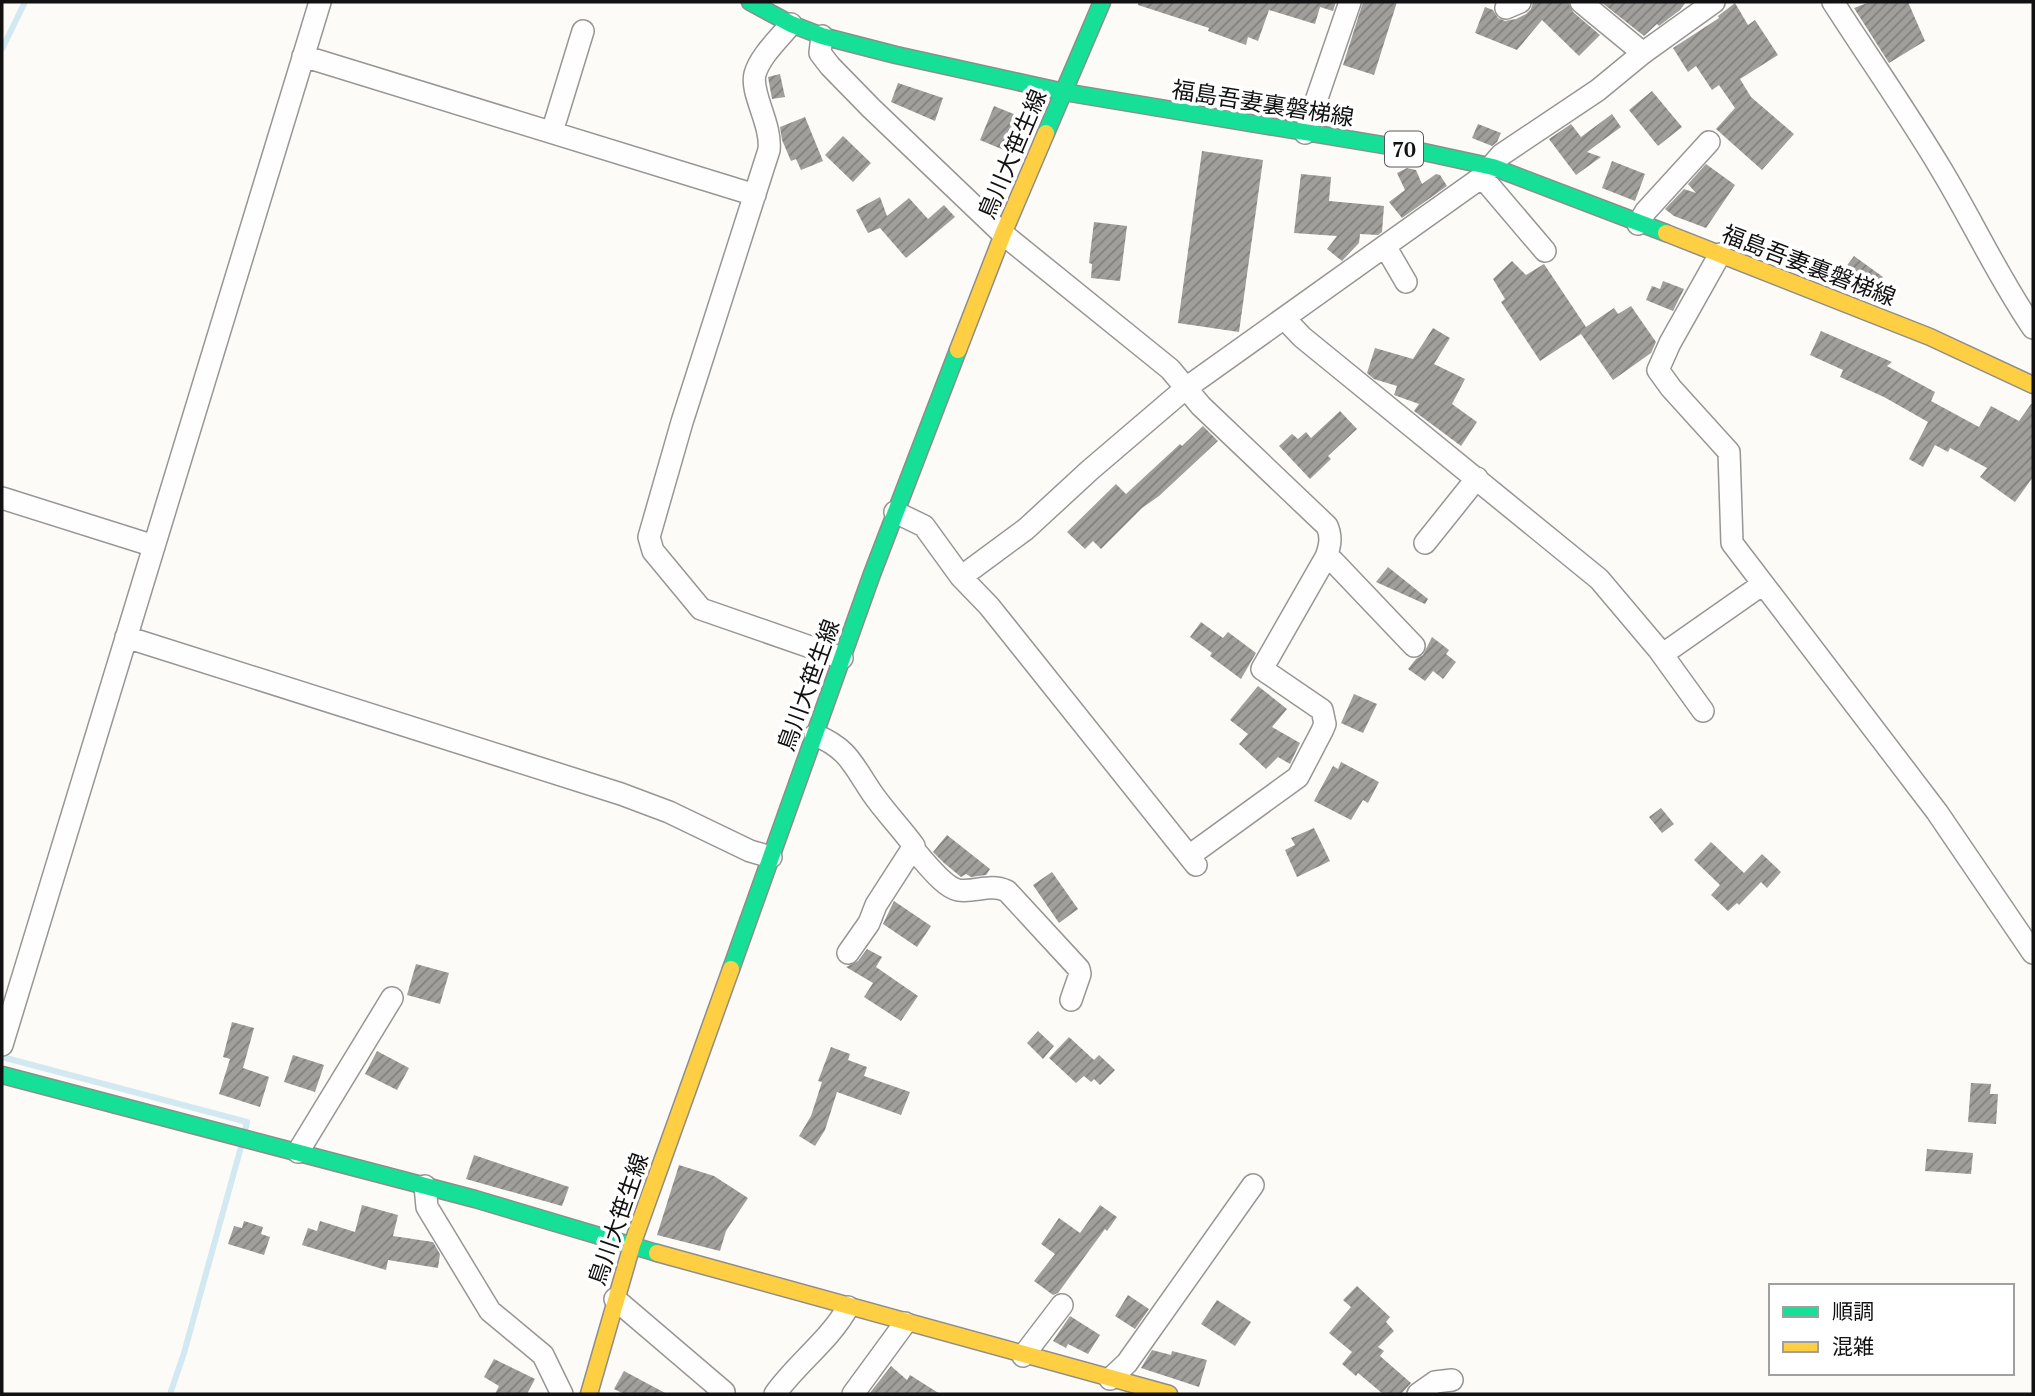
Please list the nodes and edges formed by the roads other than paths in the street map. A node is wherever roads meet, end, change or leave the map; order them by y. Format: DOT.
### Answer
graph roads {
  1 [pos="320,2"];
  2 [pos="750,2"];
  3 [pos="1102,2"];
  4 [pos="1350,2"];
  5 [pos="1581,2"];
  6 [pos="1714,2"];
  7 [pos="1833,2"];
  8 [pos="791,24"];
  9 [pos="583,31"];
  10 [pos="822,36"];
  11 [pos="1643,53"];
  12 [pos="303,56"];
  13 [pos="1064,92"];
  14 [pos="552,132"];
  15 [pos="1305,133"];
  16 [pos="1710,142"];
  17 [pos="1488,172"];
  18 [pos="755,195"];
  19 [pos="1638,224"];
  20 [pos="1003,234"];
  21 [pos="1385,246"];
  22 [pos="1545,251"];
  23 [pos="1720,254"];
  24 [pos="1406,282"];
  25 [pos="1285,319"];
  26 [pos="2033,328"];
  27 [pos="2033,385"];
  28 [pos="1186,388"];
  29 [pos="1477,478"];
  30 [pos="2,498"];
  31 [pos="895,512"];
  32 [pos="1425,543"];
  33 [pos="154,546"];
  34 [pos="1326,557"];
  35 [pos="961,577"];
  36 [pos="1763,584"];
  37 [pos="126,637"];
  38 [pos="1414,646"];
  39 [pos="1663,654"];
  40 [pos="842,658"];
  41 [pos="1703,710"];
  42 [pos="815,735"];
  43 [pos="913,849"];
  44 [pos="771,858"];
  45 [pos="848,953"];
  46 [pos="2033,953"];
  47 [pos="392,998"];
  48 [pos="1071,1000"];
  49 [pos="2,1045"];
  50 [pos="2,1074"];
  51 [pos="298,1152"];
  52 [pos="1253,1185"];
  53 [pos="425,1186"];
  54 [pos="632,1245"];
  55 [pos="615,1299"];
  56 [pos="1062,1304"];
  57 [pos="848,1307"];
  58 [pos="905,1323"];
  59 [pos="1023,1356"];
  60 [pos="1110,1380"];
  61 [pos="1452,1380"];
  62 [pos="724,1392"];
  63 [pos="562,1394"];
  64 [pos="589,1394"];
  65 [pos="775,1394"];
  66 [pos="853,1394"];
  67 [pos="1169,1394"];
  68 [pos="1418,1394"];
  1 -- 12 [label="street"];
  2 -- 8 [label="street, 福島吾妻裏磐梯線 / 70"];
  3 -- 13 [label="street, 鳥川大笹生線"];
  4 -- 15 [label="street"];
  5 -- 11 [label="street"];
  6 -- 11 [label="street"];
  7 -- 26 [label="street"];
  8 -- 10 [label="street, 福島吾妻裏磐梯線 / 70"];
  8 -- 18 [label="street"];
  9 -- 14 [label="street"];
  10 -- 13 [label="street, 福島吾妻裏磐梯線 / 70"];
  10 -- 20 [label="street"];
  11 -- 17 [label="street"];
  12 -- 14 [label="street"];
  12 -- 33 [label="street"];
  13 -- 15 [label="street, 福島吾妻裏磐梯線 / 70"];
  13 -- 20 [label="street, 鳥川大笹生線"];
  14 -- 18 [label="street"];
  15 -- 17 [label="street, 福島吾妻裏磐梯線 / 70"];
  16 -- 19 [label="street"];
  17 -- 19 [label="street, 福島吾妻裏磐梯線 / 70"];
  17 -- 21 [label="street"];
  17 -- 22 [label="street"];
  18 -- 40 [label="street"];
  19 -- 23 [label="street, 福島吾妻裏磐梯線 / 70"];
  20 -- 28 [label="street"];
  20 -- 31 [label="street, 鳥川大笹生線"];
  21 -- 24 [label="street"];
  21 -- 25 [label="street"];
  23 -- 27 [label="street, 福島吾妻裏磐梯線 / 70"];
  23 -- 36 [label="street"];
  25 -- 28 [label="street"];
  25 -- 29 [label="street"];
  28 -- 34 [label="street"];
  28 -- 35 [label="street"];
  29 -- 32 [label="street"];
  29 -- 39 [label="street"];
  30 -- 33 [label="street"];
  31 -- 35 [label="street"];
  31 -- 40 [label="street, 鳥川大笹生線"];
  33 -- 37 [label="street"];
  34 -- 35 [label="street"];
  34 -- 38 [label="street"];
  36 -- 39 [label="street"];
  36 -- 46 [label="street"];
  37 -- 44 [label="street"];
  37 -- 49 [label="street"];
  39 -- 41 [label="street"];
  40 -- 42 [label="street, 鳥川大笹生線"];
  42 -- 43 [label="street"];
  42 -- 44 [label="street, 鳥川大笹生線"];
  43 -- 45 [label="street"];
  43 -- 48 [label="street"];
  44 -- 54 [label="street, 鳥川大笹生線"];
  47 -- 51 [label="street"];
  50 -- 51 [label="street"];
  51 -- 53 [label="street"];
  52 -- 60 [label="street"];
  53 -- 54 [label="street"];
  53 -- 63 [label="street"];
  54 -- 55 [label="street, 鳥川大笹生線"];
  54 -- 57 [label="street"];
  55 -- 62 [label="street"];
  55 -- 64 [label="street, 鳥川大笹生線"];
  56 -- 59 [label="street"];
  57 -- 58 [label="street"];
  57 -- 65 [label="street"];
  58 -- 59 [label="street"];
  58 -- 66 [label="street"];
  59 -- 60 [label="street"];
  60 -- 67 [label="street"];
  61 -- 68 [label="street"];
}
